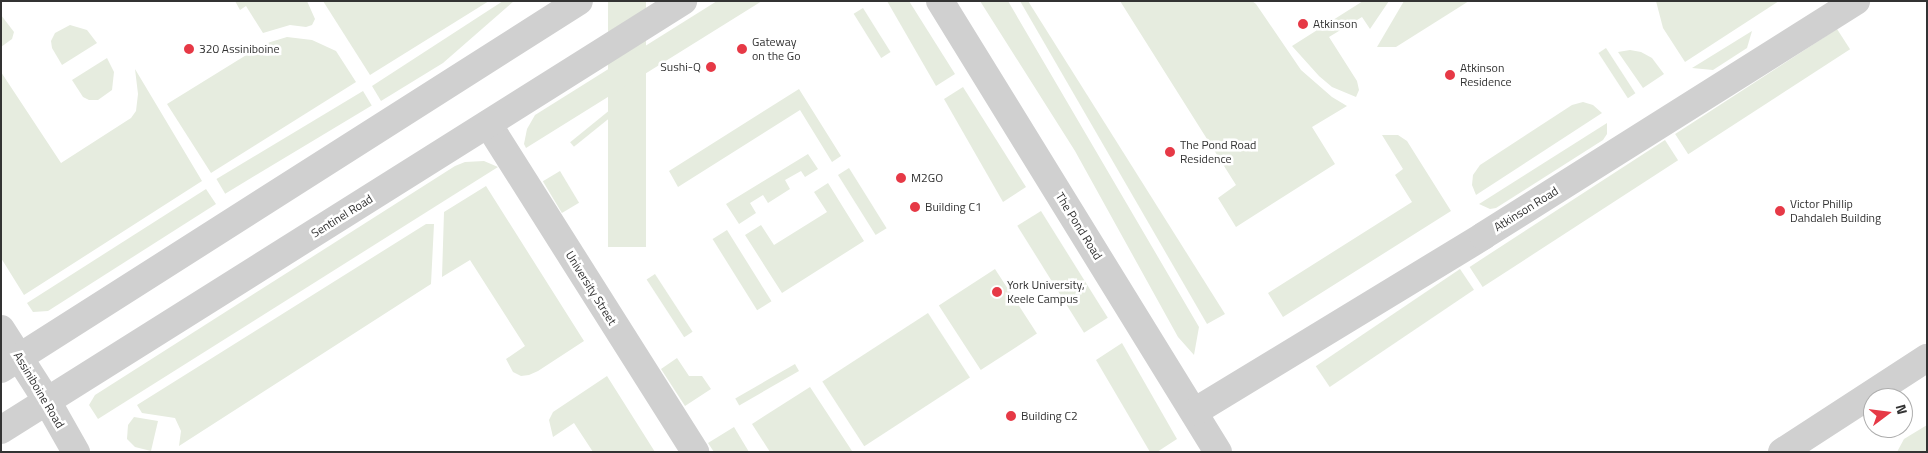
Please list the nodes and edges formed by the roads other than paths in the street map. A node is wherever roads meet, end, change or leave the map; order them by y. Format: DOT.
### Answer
graph roads {
  1 [pos="579,1"];
  2 [pos="682,1"];
  3 [pos="940,1"];
  4 [pos="1856,1"];
  5 [pos="488,124"];
  6 [pos="1,329"];
  7 [pos="1927,358"];
  8 [pos="10,363"];
  9 [pos="47,401"];
  10 [pos="1194,412"];
  11 [pos="1,430"];
  12 [pos="76,452"];
  13 [pos="695,452"];
  14 [pos="1218,452"];
  15 [pos="1782,452"];
  1 -- 8 [label="street"];
  2 -- 5 [label="street, Sentinel Road"];
  3 -- 10 [label="street, The Pond Road"];
  4 -- 10 [label="street, Atkinson Road"];
  5 -- 9 [label="street, Sentinel Road"];
  5 -- 13 [label="street, University Street"];
  6 -- 8 [label="street, Assiniboine Road"];
  7 -- 15 [label="street"];
  8 -- 9 [label="street, Assiniboine Road"];
  9 -- 11 [label="street, Sentinel Road"];
  9 -- 12 [label="street, Assiniboine Road"];
  10 -- 14 [label="street, The Pond Road"];
}
